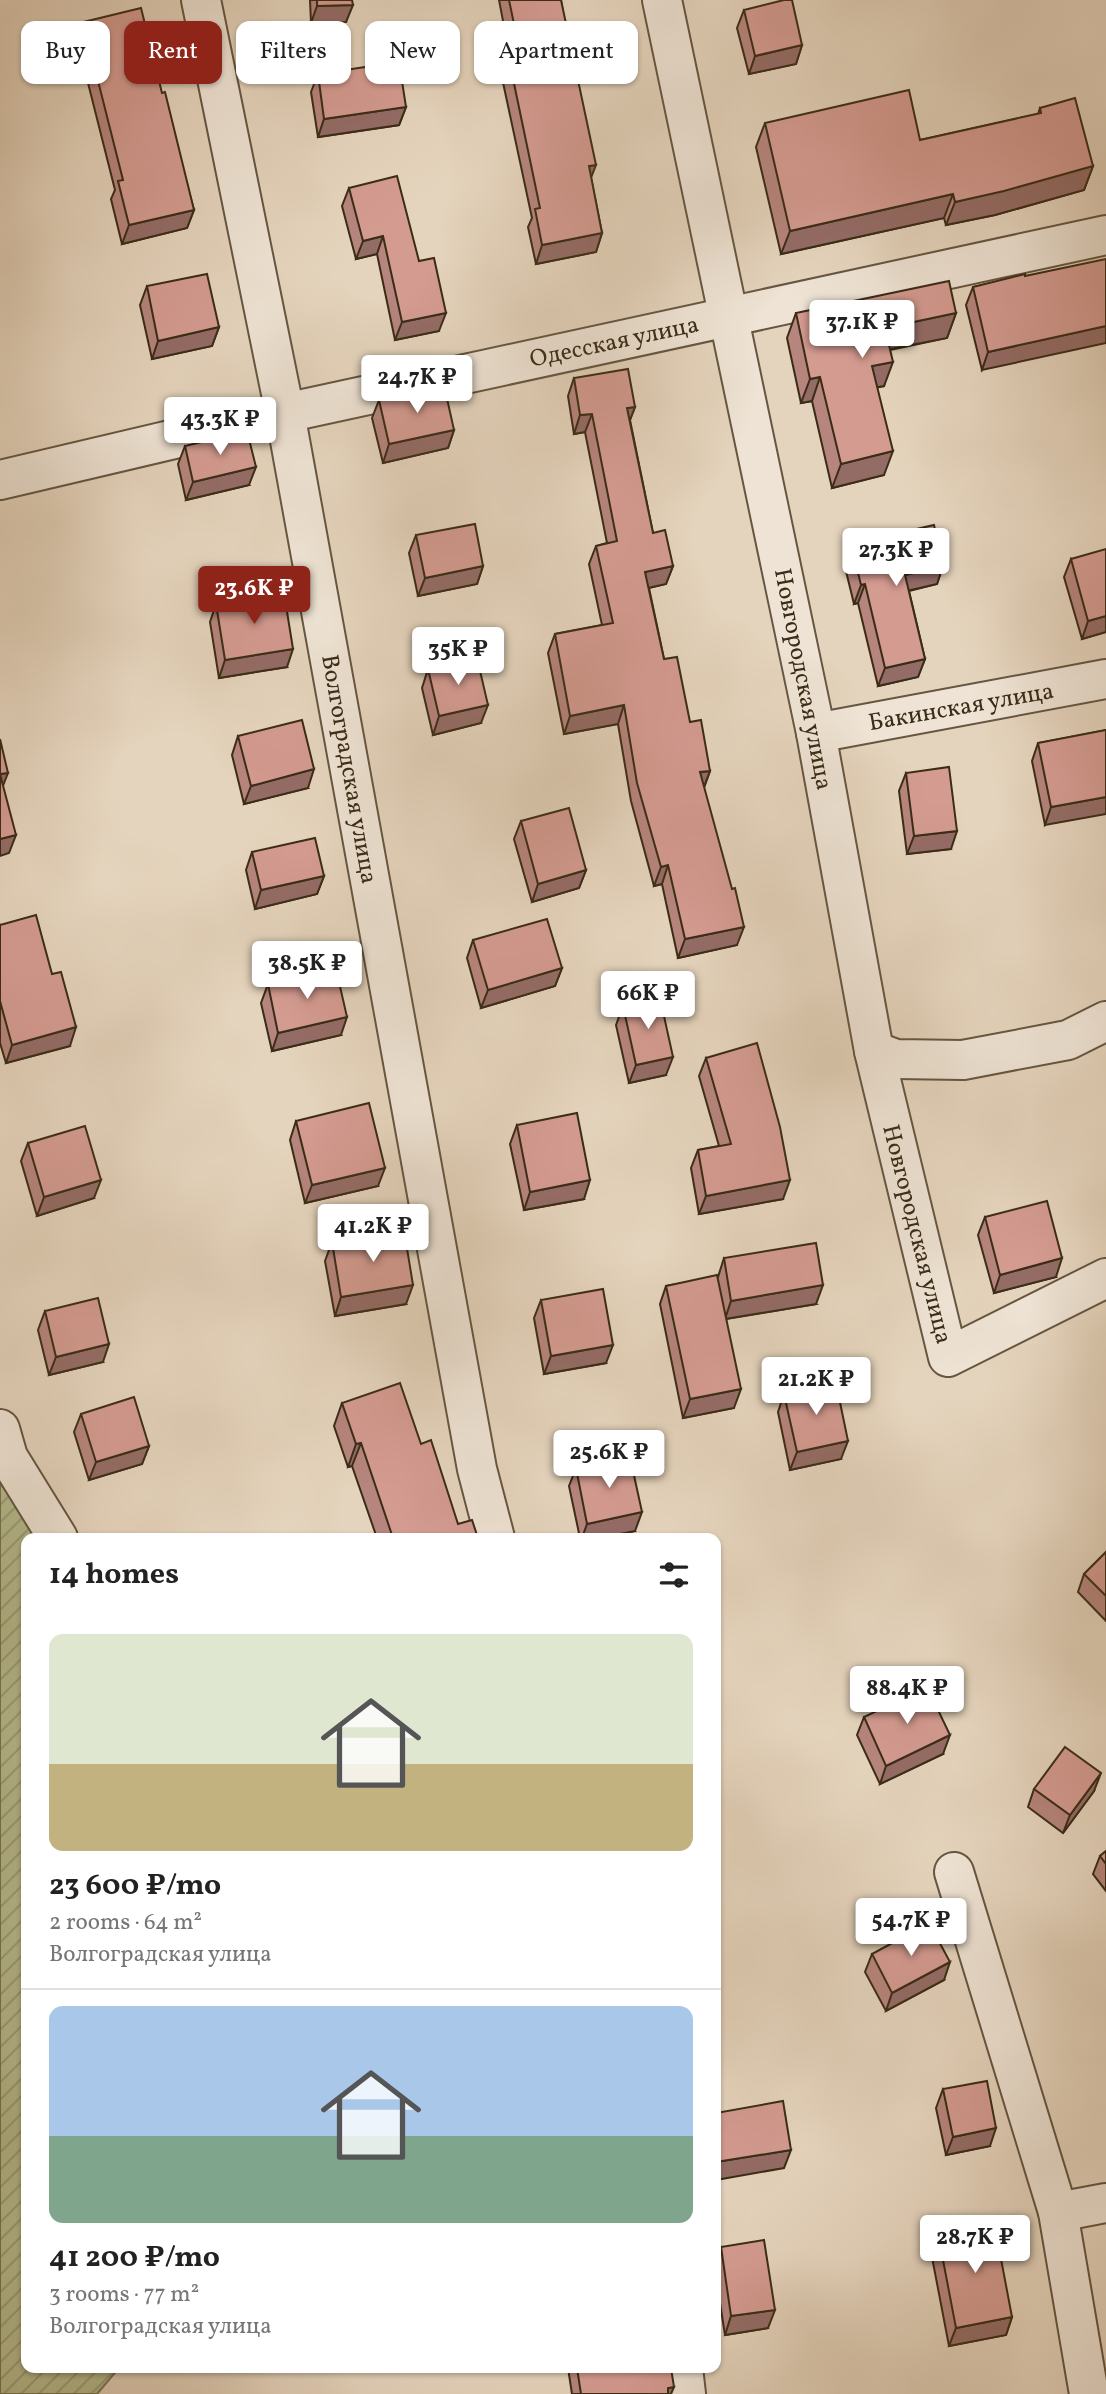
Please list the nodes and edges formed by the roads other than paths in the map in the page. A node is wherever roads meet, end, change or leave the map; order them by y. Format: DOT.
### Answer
graph roads {
  1 [pos="201,0"];
  2 [pos="662,0"];
  3 [pos="1106,234"];
  4 [pos="728,316"];
  5 [pos="285,413"];
  6 [pos="0,480"];
  7 [pos="1106,679"];
  8 [pos="816,733"];
  9 [pos="1106,1021"];
  10 [pos="874,1051"];
  11 [pos="1106,1278"];
  12 [pos="0,1429"];
  13 [pos="0,1482"];
  14 [pos="31,1533"];
  15 [pos="55,1533"];
  16 [pos="494,1533"];
  17 [pos="954,1872"];
  18 [pos="1106,2203"];
  19 [pos="1058,2212"];
  20 [pos="684,2373"];
  21 [pos="686,2394"];
  22 [pos="1089,2394"];
  1 -- 5 [label="street, Волгоградская улица"];
  2 -- 4 [label="street, Новгородская улица"];
  3 -- 4 [label="street, Одесская улица"];
  4 -- 5 [label="street, Одесская улица"];
  4 -- 8 [label="street, Новгородская улица"];
  5 -- 6 [label="street, Одесская улица"];
  5 -- 16 [label="street, Волгоградская улица"];
  7 -- 8 [label="street, Бакинская улица"];
  8 -- 10 [label="street, Новгородская улица"];
  9 -- 10 [label="street"];
  10 -- 11 [label="street, Новгородская улица"];
  12 -- 15 [label="street"];
  13 -- 14 [label="street"];
  17 -- 19 [label="street"];
  18 -- 19 [label="street"];
  19 -- 22 [label="street"];
  20 -- 21 [label="street"];
}
